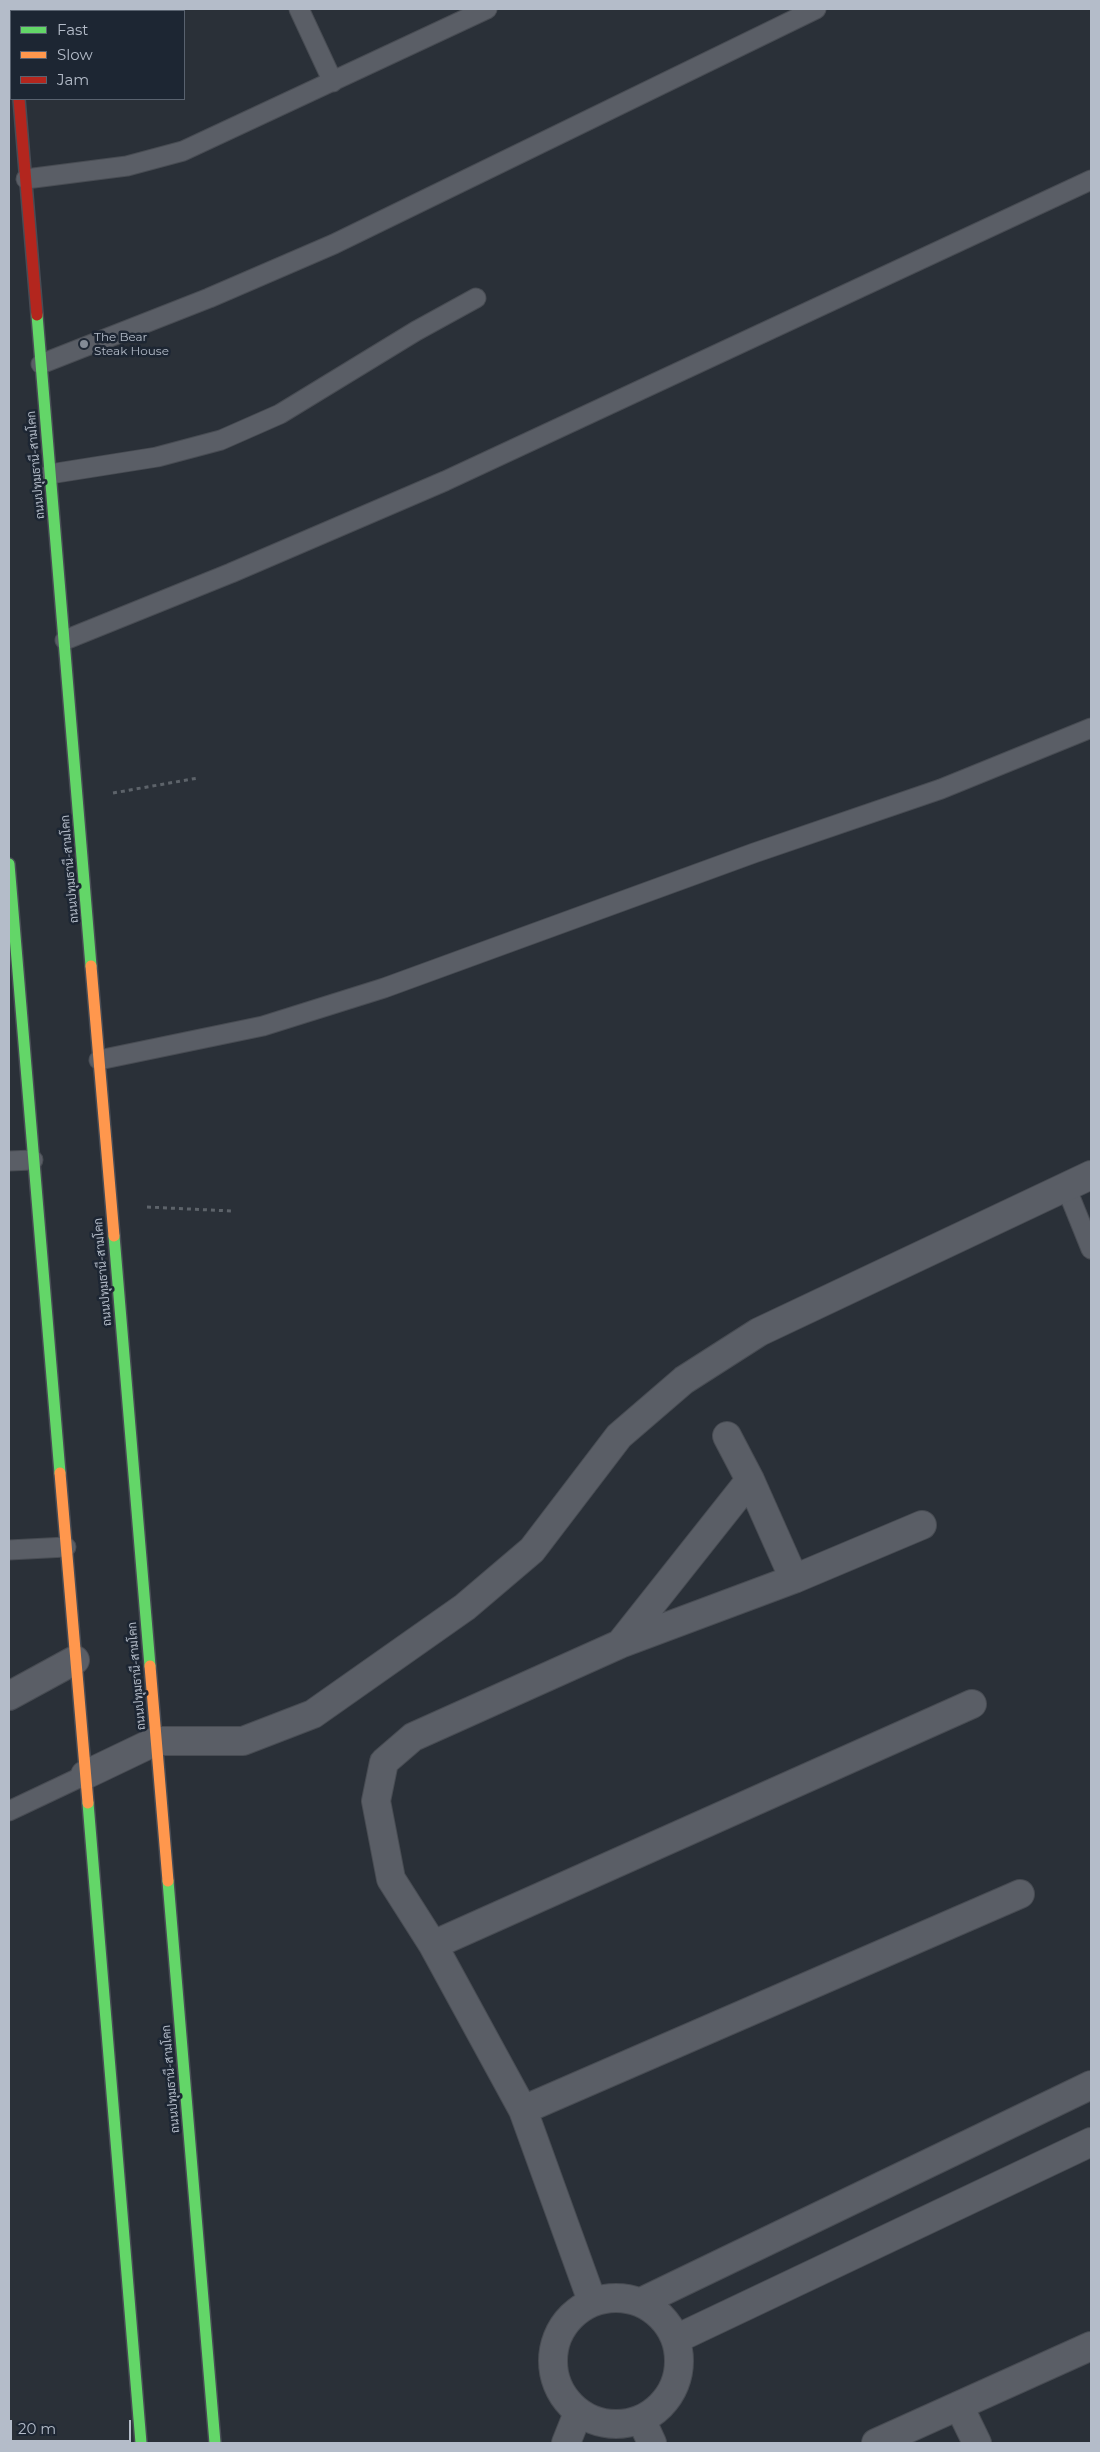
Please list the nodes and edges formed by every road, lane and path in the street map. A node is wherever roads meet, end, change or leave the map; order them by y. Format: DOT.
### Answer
graph roads {
  1 [pos="299,9"];
  2 [pos="487,9"];
  3 [pos="816,9"];
  4 [pos="333,82"];
  5 [pos="19,100"];
  6 [pos="26,179"];
  7 [pos="1091,180"];
  8 [pos="476,298"];
  9 [pos="41,364"];
  10 [pos="50,474"];
  11 [pos="65,640"];
  12 [pos="1091,728"];
  13 [pos="198,778"];
  14 [pos="78,800"];
  15 [pos="9,864"];
  16 [pos="99,1060"];
  17 [pos="34,1160"];
  18 [pos="9,1162"];
  19 [pos="1091,1175"];
  20 [pos="1066,1187"];
  21 [pos="112,1205"];
  22 [pos="232,1211"];
  23 [pos="1091,1248"];
  24 [pos="727,1436"];
  25 [pos="750,1480"];
  26 [pos="922,1525"];
  27 [pos="66,1547"];
  28 [pos="9,1550"];
  29 [pos="794,1579"];
  30 [pos="620,1644"];
  31 [pos="75,1660"];
  32 [pos="9,1696"];
  33 [pos="972,1704"];
  34 [pos="156,1741"];
  35 [pos="85,1774"];
  36 [pos="9,1811"];
  37 [pos="1020,1894"];
  38 [pos="433,1945"];
  39 [pos="1091,2085"];
  40 [pos="522,2110"];
  41 [pos="1091,2142"];
  42 [pos="592,2301"];
  43 [pos="641,2302"];
  44 [pos="676,2339"];
  45 [pos="1091,2346"];
  46 [pos="959,2406"];
  47 [pos="578,2413"];
  48 [pos="629,2429"];
  49 [pos="141,2443"];
  50 [pos="215,2443"];
  51 [pos="566,2443"];
  52 [pos="652,2443"];
  53 [pos="876,2443"];
  54 [pos="977,2443"];
  1 -- 4 [label="lane"];
  2 -- 4 [label="lane"];
  3 -- 9 [label="lane"];
  4 -- 6 [label="lane"];
  5 -- 6 [label="main road, ถนนปทุมธานี-สามโคก"];
  6 -- 9 [label="main road, ถนนปทุมธานี-สามโคก"];
  7 -- 11 [label="lane"];
  8 -- 10 [label="lane"];
  9 -- 10 [label="main road, ถนนปทุมธานี-สามโคก"];
  10 -- 11 [label="main road, ถนนปทุมธานี-สามโคก"];
  11 -- 14 [label="main road, ถนนปทุมธานี-สามโคก"];
  12 -- 16 [label="lane"];
  13 -- 14 [label="path"];
  14 -- 16 [label="main road, ถนนปทุมธานี-สามโคก"];
  15 -- 17 [label="main road"];
  16 -- 21 [label="main road, ถนนปทุมธานี-สามโคก"];
  17 -- 18 [label="lane"];
  17 -- 27 [label="main road"];
  19 -- 20 [label="street"];
  20 -- 23 [label="lane"];
  20 -- 34 [label="street"];
  21 -- 22 [label="path"];
  21 -- 34 [label="main road, ถนนปทุมธานี-สามโคก"];
  24 -- 25 [label="street"];
  25 -- 29 [label="street"];
  25 -- 30 [label="street"];
  26 -- 29 [label="street"];
  27 -- 28 [label="lane"];
  27 -- 31 [label="main road"];
  29 -- 30 [label="street"];
  30 -- 38 [label="street"];
  31 -- 32 [label="street"];
  31 -- 35 [label="main road"];
  33 -- 38 [label="street"];
  34 -- 35 [label="street"];
  34 -- 50 [label="main road, ถนนปทุมธานี-สามโคก"];
  35 -- 36 [label="lane"];
  35 -- 49 [label="main road"];
  37 -- 40 [label="street"];
  38 -- 40 [label="street"];
  39 -- 43 [label="street"];
  40 -- 42 [label="street"];
  41 -- 44 [label="street"];
  42 -- 43 [label="street"];
  42 -- 47 [label="street"];
  43 -- 44 [label="street"];
  44 -- 48 [label="street"];
  45 -- 46 [label="street"];
  46 -- 53 [label="street"];
  46 -- 54 [label="street"];
  47 -- 48 [label="street"];
  47 -- 51 [label="street"];
  48 -- 52 [label="street"];
}
